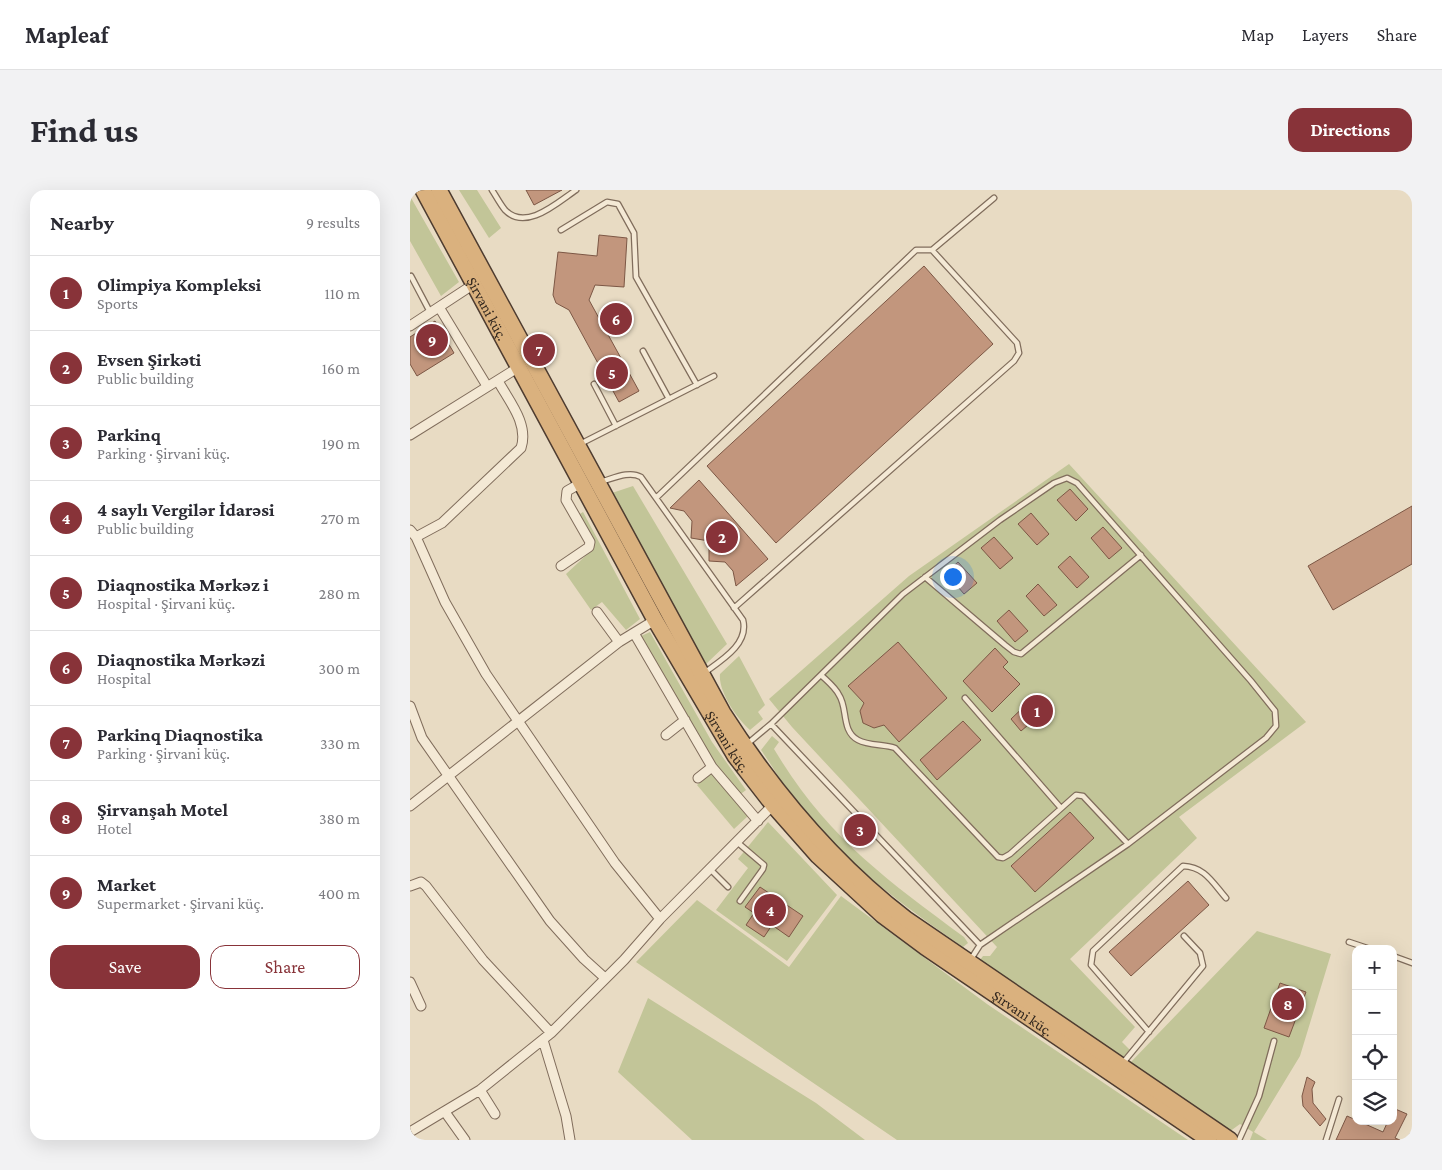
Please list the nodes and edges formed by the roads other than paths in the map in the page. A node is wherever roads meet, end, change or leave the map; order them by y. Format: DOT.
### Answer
graph roads {
  1 [pos="423,190"];
  2 [pos="440,190"];
  3 [pos="492,190"];
  4 [pos="576,190"];
  5 [pos="994,198"];
  6 [pos="561,230"];
  7 [pos="932,250"];
  8 [pos="411,276"];
  9 [pos="474,284"];
  10 [pos="439,308"];
  11 [pos="431,313"];
  12 [pos="410,326"];
  13 [pos="643,351"];
  14 [pos="519,367"];
  15 [pos="714,376"];
  16 [pos="498,380"];
  17 [pos="594,384"];
  18 [pos="697,385"];
  19 [pos="487,386"];
  20 [pos="669,399"];
  21 [pos="616,426"];
  22 [pos="410,436"];
  23 [pos="577,446"];
  24 [pos="581,483"];
  25 [pos="597,483"];
  26 [pos="656,498"];
  27 [pos="413,533"];
  28 [pos="1141,555"];
  29 [pos="561,566"];
  30 [pos="925,577"];
  31 [pos="734,608"];
  32 [pos="597,612"];
  33 [pos="655,620"];
  34 [pos="634,633"];
  35 [pos="619,642"];
  36 [pos="821,674"];
  37 [pos="701,675"];
  38 [pos="965,698"];
  39 [pos="410,706"];
  40 [pos="412,719"];
  41 [pos="685,720"];
  42 [pos="518,722"];
  43 [pos="771,724"];
  44 [pos="666,735"];
  45 [pos="745,747"];
  46 [pos="712,767"];
  47 [pos="448,776"];
  48 [pos="698,778"];
  49 [pos="772,805"];
  50 [pos="410,806"];
  51 [pos="1060,807"];
  52 [pos="758,820"];
  53 [pos="737,842"];
  54 [pos="1128,844"];
  55 [pos="710,870"];
  56 [pos="410,886"];
  57 [pos="728,887"];
  58 [pos="1226,898"];
  59 [pos="740,901"];
  60 [pos="660,919"];
  61 [pos="1184,936"];
  62 [pos="1349,942"];
  63 [pos="980,945"];
  64 [pos="1358,945"];
  65 [pos="1397,957"];
  66 [pos="969,962"];
  67 [pos="1412,963"];
  68 [pos="605,978"];
  69 [pos="410,982"];
  70 [pos="421,1006"];
  71 [pos="1149,1032"];
  72 [pos="551,1033"];
  73 [pos="543,1040"];
  74 [pos="1274,1041"];
  75 [pos="1121,1066"];
  76 [pos="480,1090"];
  77 [pos="1339,1100"];
  78 [pos="445,1112"];
  79 [pos="495,1114"];
  80 [pos="410,1132"];
  81 [pos="1412,1136"];
  82 [pos="465,1140"];
  83 [pos="570,1140"];
  84 [pos="1209,1140"];
  85 [pos="1230,1140"];
  86 [pos="1239,1140"];
  87 [pos="1326,1140"];
  88 [pos="1410,1140"];
  1 -- 9 [label="highway, Şirvani küç."];
  2 -- 23 [label="highway"];
  3 -- 4 [label="lane"];
  5 -- 7 [label="lane"];
  6 -- 18 [label="lane"];
  7 -- 26 [label="lane"];
  7 -- 31 [label="lane"];
  8 -- 11 [label="lane"];
  9 -- 10 [label="street"];
  9 -- 14 [label="highway, Şirvani küç."];
  10 -- 11 [label="street"];
  10 -- 19 [label="street"];
  11 -- 12 [label="street"];
  13 -- 20 [label="lane"];
  14 -- 16 [label="street"];
  14 -- 24 [label="highway, Şirvani küç."];
  15 -- 18 [label="lane"];
  16 -- 19 [label="street"];
  16 -- 27 [label="street"];
  17 -- 21 [label="lane"];
  18 -- 20 [label="lane"];
  19 -- 22 [label="street"];
  20 -- 21 [label="lane"];
  21 -- 23 [label="lane"];
  23 -- 25 [label="highway"];
  24 -- 29 [label="street"];
  24 -- 33 [label="highway, Şirvani küç."];
  25 -- 26 [label="lane"];
  25 -- 37 [label="highway"];
  26 -- 31 [label="lane"];
  27 -- 42 [label="street"];
  28 -- 30 [label="lane"];
  28 -- 30 [label="lane"];
  28 -- 54 [label="lane"];
  30 -- 36 [label="lane"];
  31 -- 37 [label="lane"];
  32 -- 35 [label="street"];
  33 -- 34 [label="street"];
  33 -- 49 [label="highway, Şirvani küç."];
  34 -- 35 [label="street"];
  34 -- 41 [label="street"];
  35 -- 42 [label="street"];
  36 -- 43 [label="lane"];
  36 -- 51 [label="lane"];
  37 -- 45 [label="highway"];
  38 -- 51 [label="lane"];
  39 -- 40 [label="street"];
  40 -- 47 [label="street"];
  41 -- 44 [label="street"];
  41 -- 46 [label="street"];
  42 -- 47 [label="street"];
  42 -- 60 [label="street"];
  43 -- 45 [label="lane"];
  43 -- 63 [label="lane"];
  45 -- 66 [label="highway"];
  46 -- 48 [label="street"];
  46 -- 52 [label="street"];
  47 -- 50 [label="street"];
  47 -- 68 [label="street"];
  49 -- 52 [label="street"];
  49 -- 84 [label="highway, Şirvani küç."];
  51 -- 54 [label="lane"];
  52 -- 53 [label="street"];
  53 -- 55 [label="street"];
  53 -- 59 [label="lane"];
  54 -- 63 [label="lane"];
  55 -- 57 [label="lane"];
  55 -- 60 [label="street"];
  56 -- 72 [label="street"];
  58 -- 71 [label="lane"];
  60 -- 68 [label="street"];
  61 -- 71 [label="lane"];
  62 -- 64 [label="lane"];
  63 -- 66 [label="lane"];
  65 -- 67 [label="lane"];
  66 -- 75 [label="highway"];
  68 -- 72 [label="street"];
  69 -- 70 [label="street"];
  71 -- 75 [label="lane"];
  72 -- 73 [label="street"];
  73 -- 76 [label="street"];
  73 -- 83 [label="street"];
  74 -- 86 [label="lane"];
  75 -- 85 [label="highway"];
  76 -- 78 [label="street"];
  76 -- 79 [label="street"];
  77 -- 87 [label="lane"];
  78 -- 80 [label="street"];
  78 -- 82 [label="street"];
  81 -- 88 [label="lane"];
}
